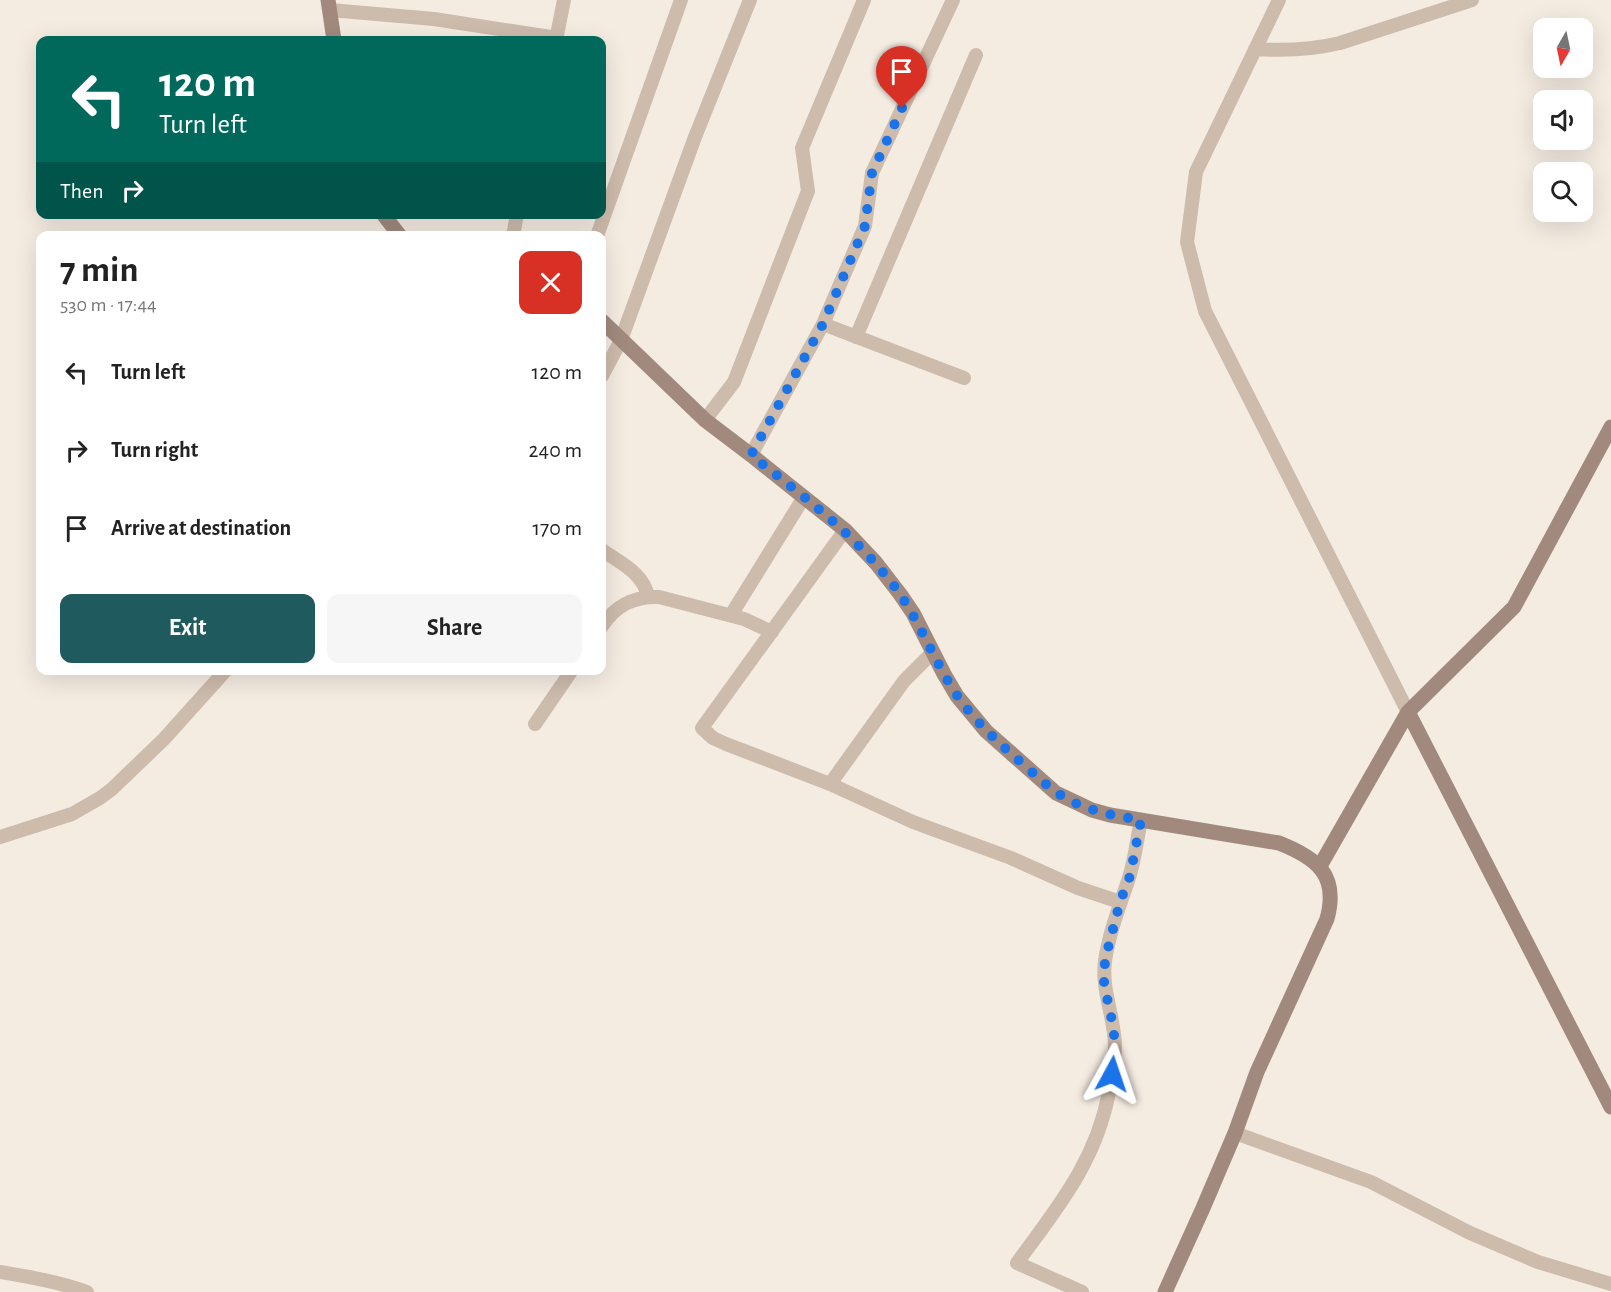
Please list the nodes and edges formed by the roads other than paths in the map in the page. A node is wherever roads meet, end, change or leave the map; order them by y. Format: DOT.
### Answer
graph roads {
  1 [pos="564,0"];
  2 [pos="681,0"];
  3 [pos="750,0"];
  4 [pos="864,0"];
  5 [pos="953,0"];
  6 [pos="1278,0"];
  7 [pos="1472,0"];
  8 [pos="329,5"];
  9 [pos="333,36"];
  10 [pos="538,36"];
  11 [pos="557,36"];
  12 [pos="1255,49"];
  13 [pos="976,55"];
  14 [pos="606,211"];
  15 [pos="387,219"];
  16 [pos="396,231"];
  17 [pos="823,324"];
  18 [pos="606,325"];
  19 [pos="856,337"];
  20 [pos="621,340"];
  21 [pos="606,368"];
  22 [pos="964,378"];
  23 [pos="705,420"];
  24 [pos="1611,428"];
  25 [pos="751,455"];
  26 [pos="804,497"];
  27 [pos="845,530"];
  28 [pos="606,553"];
  29 [pos="648,597"];
  30 [pos="731,615"];
  31 [pos="606,621"];
  32 [pos="772,632"];
  33 [pos="933,652"];
  34 [pos="222,675"];
  35 [pos="569,675"];
  36 [pos="1408,712"];
  37 [pos="535,724"];
  38 [pos="830,783"];
  39 [pos="1141,820"];
  40 [pos="0,837"];
  41 [pos="1320,866"];
  42 [pos="1120,902"];
  43 [pos="1611,1107"];
  44 [pos="1235,1132"];
  45 [pos="0,1272"];
  46 [pos="1611,1284"];
  47 [pos="87,1292"];
  48 [pos="1082,1292"];
  49 [pos="1165,1292"];
  1 -- 11 [label="street"];
  2 -- 14 [label="street"];
  3 -- 20 [label="street"];
  4 -- 23 [label="street"];
  5 -- 17 [label="street"];
  6 -- 12 [label="street"];
  7 -- 12 [label="street"];
  8 -- 9 [label="street"];
  8 -- 10 [label="street"];
  12 -- 36 [label="street"];
  13 -- 19 [label="street"];
  15 -- 16 [label="street"];
  17 -- 19 [label="street"];
  17 -- 25 [label="street"];
  18 -- 20 [label="street"];
  19 -- 22 [label="street"];
  20 -- 21 [label="street"];
  20 -- 23 [label="street"];
  23 -- 25 [label="street"];
  24 -- 36 [label="street"];
  25 -- 26 [label="street"];
  26 -- 27 [label="street"];
  26 -- 30 [label="street"];
  27 -- 32 [label="street"];
  27 -- 33 [label="street"];
  28 -- 29 [label="street"];
  29 -- 30 [label="street"];
  29 -- 31 [label="street"];
  30 -- 32 [label="street"];
  32 -- 38 [label="street"];
  33 -- 38 [label="street"];
  33 -- 39 [label="street"];
  34 -- 40 [label="street"];
  35 -- 37 [label="street"];
  36 -- 41 [label="street"];
  36 -- 43 [label="street"];
  38 -- 42 [label="street"];
  39 -- 41 [label="street"];
  39 -- 42 [label="street"];
  41 -- 44 [label="street"];
  42 -- 48 [label="street"];
  44 -- 46 [label="street"];
  44 -- 49 [label="street"];
  45 -- 47 [label="street"];
}
